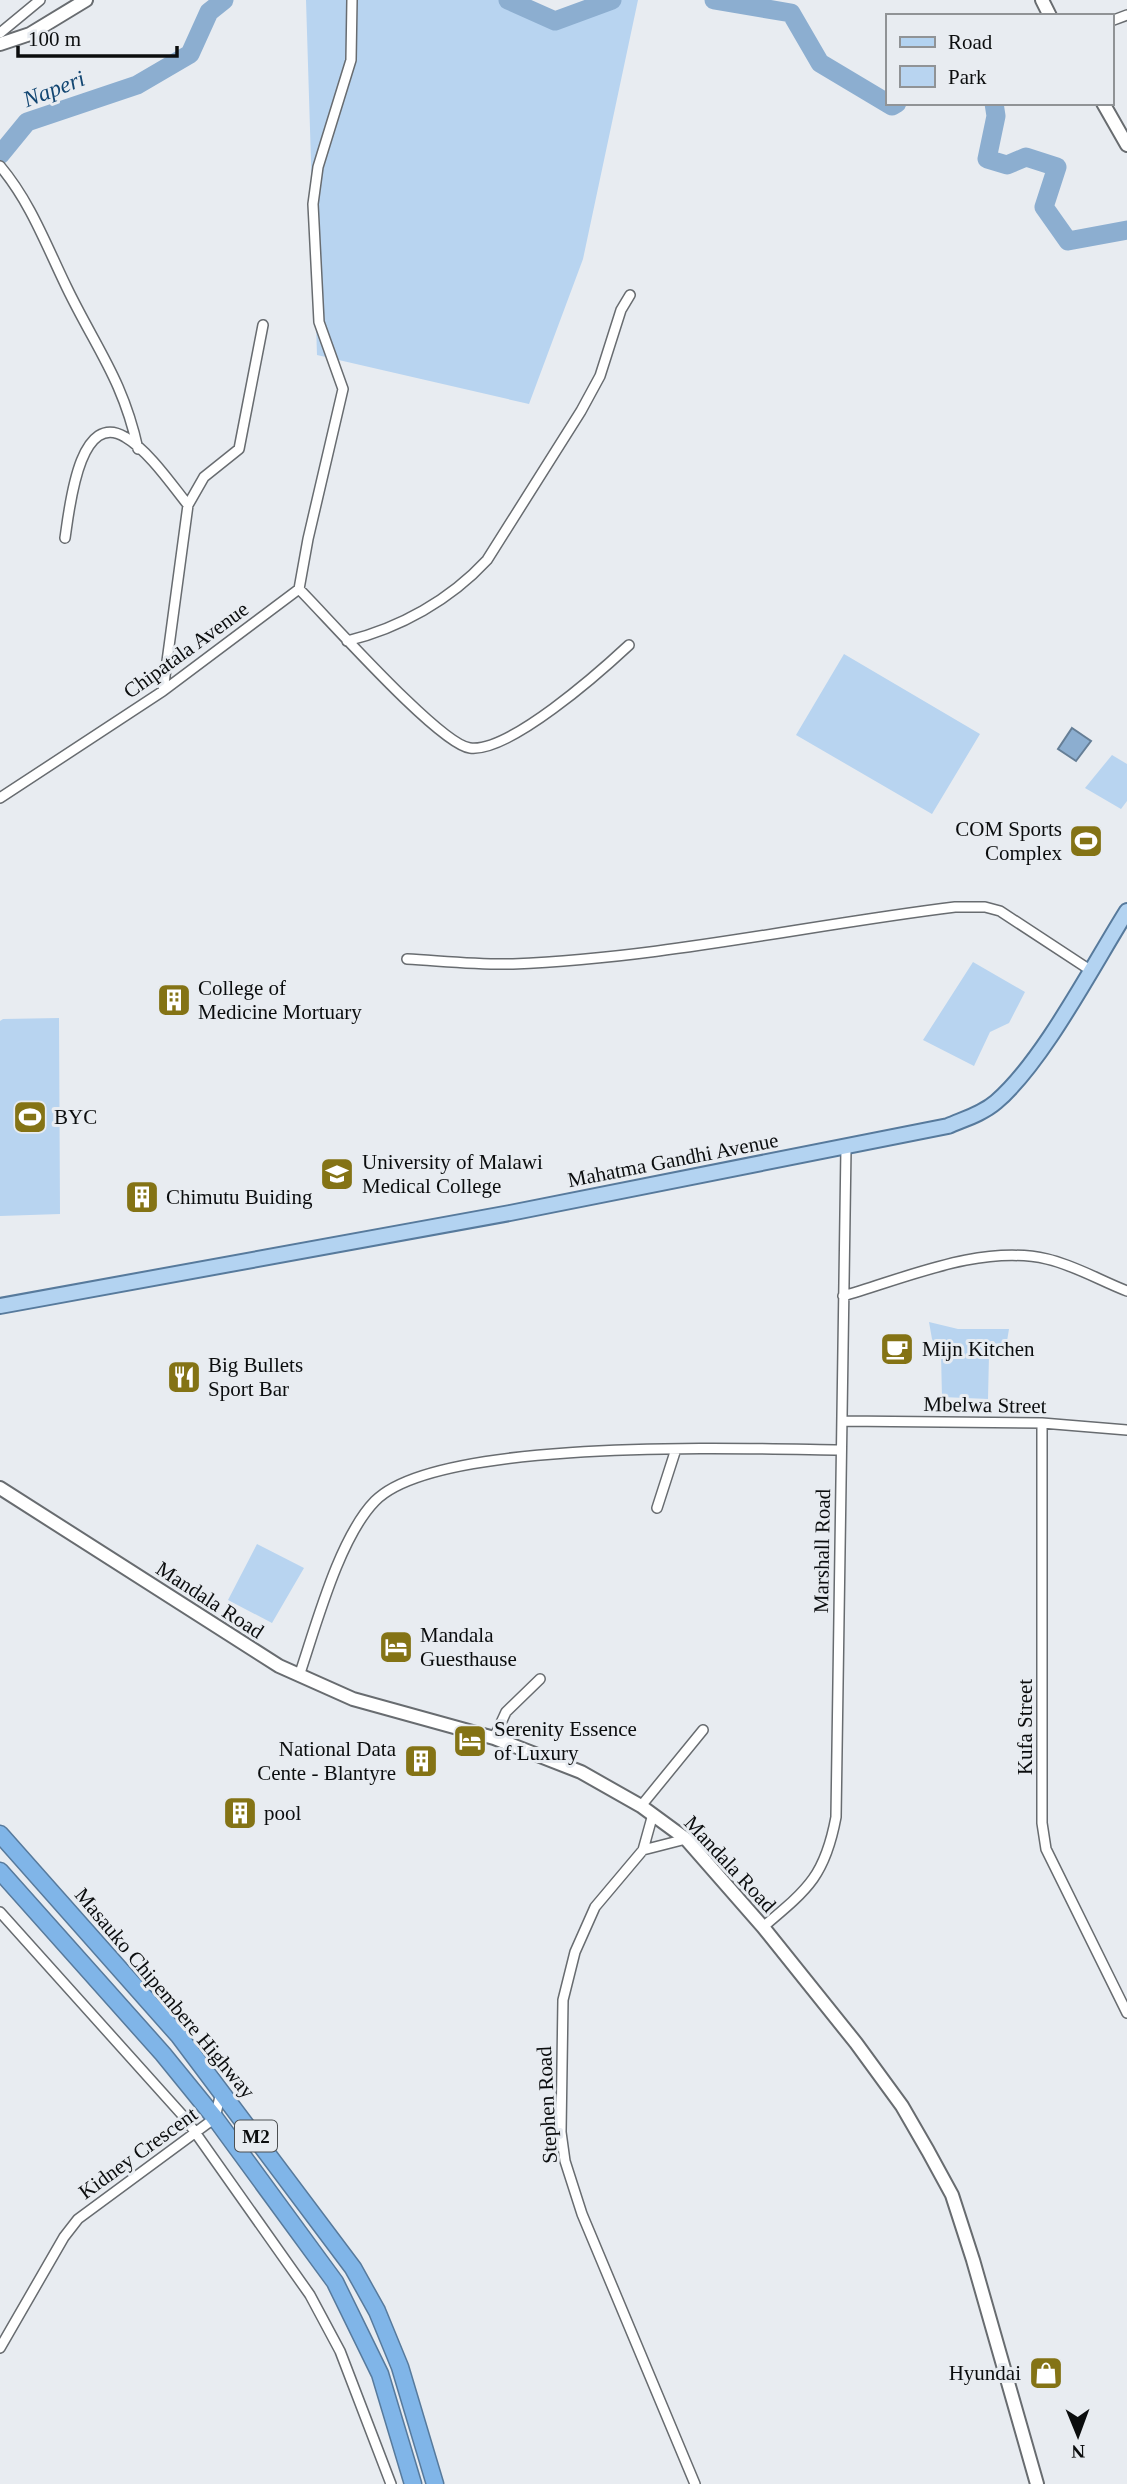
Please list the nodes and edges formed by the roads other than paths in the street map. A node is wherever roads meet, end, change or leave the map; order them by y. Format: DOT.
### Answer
graph roads {
  1 [pos="40,0"];
  2 [pos="86,0"];
  3 [pos="352,0"];
  4 [pos="0,33"];
  5 [pos="0,44"];
  6 [pos="1104,105"];
  7 [pos="1127,145"];
  8 [pos="0,166"];
  9 [pos="630,295"];
  10 [pos="263,325"];
  11 [pos="138,450"];
  12 [pos="188,505"];
  13 [pos="65,538"];
  14 [pos="299,589"];
  15 [pos="348,640"];
  16 [pos="629,645"];
  17 [pos="163,691"];
  18 [pos="0,798"];
  19 [pos="1127,911"];
  20 [pos="407,959"];
  21 [pos="1090,970"];
  22 [pos="846,1148"];
  23 [pos="1127,1291"];
  24 [pos="843,1296"];
  25 [pos="0,1306"];
  26 [pos="842,1421"];
  27 [pos="1042,1423"];
  28 [pos="1127,1430"];
  29 [pos="676,1449"];
  30 [pos="840,1450"];
  31 [pos="0,1488"];
  32 [pos="657,1508"];
  33 [pos="299,1676"];
  34 [pos="540,1679"];
  35 [pos="703,1730"];
  36 [pos="494,1738"];
  37 [pos="640,1806"];
  38 [pos="653,1814"];
  39 [pos="0,1834"];
  40 [pos="686,1839"];
  41 [pos="643,1850"];
  42 [pos="0,1871"];
  43 [pos="0,1912"];
  44 [pos="764,1927"];
  45 [pos="1127,2013"];
  46 [pos="221,2090"];
  47 [pos="215,2118"];
  48 [pos="195,2132"];
  49 [pos="0,2348"];
  50 [pos="391,2484"];
  51 [pos="413,2484"];
  52 [pos="435,2484"];
  53 [pos="695,2484"];
  54 [pos="1037,2484"];
  1 -- 4 [label="street"];
  2 -- 5 [label="street"];
  3 -- 14 [label="street"];
  6 -- 7 [label="street"];
  8 -- 11 [label="street"];
  9 -- 15 [label="street"];
  10 -- 12 [label="street"];
  11 -- 12 [label="street"];
  11 -- 13 [label="street"];
  12 -- 17 [label="street"];
  14 -- 15 [label="street"];
  14 -- 17 [label="street, Chipatala Avenue"];
  15 -- 16 [label="street"];
  17 -- 18 [label="street, Chipatala Avenue"];
  19 -- 21 [label="main road, Mahatma Gandhi Avenue"];
  20 -- 21 [label="street"];
  21 -- 22 [label="main road, Mahatma Gandhi Avenue"];
  22 -- 24 [label="street, Marshall Road"];
  22 -- 25 [label="main road, Mahatma Gandhi Avenue"];
  23 -- 24 [label="street"];
  24 -- 26 [label="street, Marshall Road"];
  26 -- 27 [label="street, Mbelwa Street"];
  26 -- 30 [label="street, Marshall Road"];
  27 -- 28 [label="street, Mbelwa Street"];
  27 -- 45 [label="street, Kufa Street"];
  29 -- 30 [label="street"];
  29 -- 32 [label="street"];
  29 -- 33 [label="street"];
  30 -- 44 [label="street, Marshall Road"];
  31 -- 33 [label="street, Mandala Road"];
  33 -- 36 [label="street, Mandala Road"];
  34 -- 36 [label="street"];
  35 -- 37 [label="street"];
  36 -- 37 [label="street, Mandala Road"];
  37 -- 38 [label="street, Mandala Road"];
  38 -- 40 [label="street, Mandala Road"];
  38 -- 41 [label="street, Stephen Road"];
  39 -- 46 [label="highway, Masauko Chipembere Highway / M2"];
  40 -- 41 [label="street"];
  40 -- 44 [label="street, Mandala Road"];
  41 -- 53 [label="street, Stephen Road"];
  42 -- 47 [label="highway, Masauko Chipembere Highway / M2"];
  43 -- 48 [label="street"];
  44 -- 54 [label="street, Mandala Road"];
  46 -- 47 [label="street, Kidney Crescent"];
  46 -- 52 [label="highway, Masauko Chipembere Highway / M2"];
  47 -- 48 [label="street, Kidney Crescent"];
  47 -- 51 [label="highway, Masauko Chipembere Highway / M2"];
  48 -- 49 [label="street, Kidney Crescent"];
  48 -- 50 [label="street"];
}
